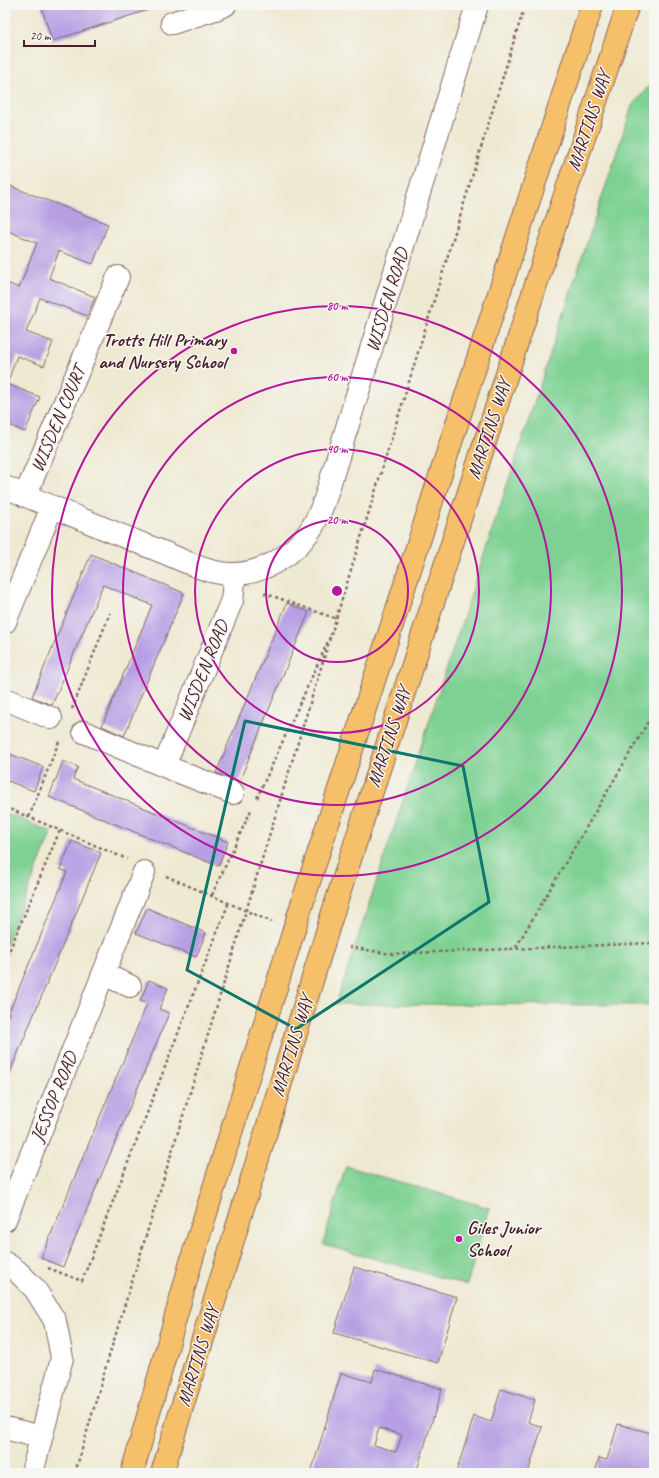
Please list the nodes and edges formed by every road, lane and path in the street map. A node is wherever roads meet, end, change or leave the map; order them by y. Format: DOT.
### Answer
graph roads {
  1 [pos="225,5"];
  2 [pos="477,5"];
  3 [pos="525,5"];
  4 [pos="592,5"];
  5 [pos="628,5"];
  6 [pos="172,23"];
  7 [pos="118,277"];
  8 [pos="5,487"];
  9 [pos="25,496"];
  10 [pos="52,507"];
  11 [pos="235,578"];
  12 [pos="337,619"];
  13 [pos="5,622"];
  14 [pos="334,627"];
  15 [pos="5,699"];
  16 [pos="654,712"];
  17 [pos="51,718"];
  18 [pos="84,732"];
  19 [pos="164,766"];
  20 [pos="233,793"];
  21 [pos="60,830"];
  22 [pos="144,872"];
  23 [pos="212,895"];
  24 [pos="229,902"];
  25 [pos="247,910"];
  26 [pos="276,924"];
  27 [pos="654,943"];
  28 [pos="350,947"];
  29 [pos="516,948"];
  30 [pos="5,961"];
  31 [pos="103,974"];
  32 [pos="130,986"];
  33 [pos="5,1220"];
  34 [pos="5,1263"];
  35 [pos="47,1268"];
  36 [pos="5,1428"];
  37 [pos="41,1436"];
  38 [pos="32,1473"];
  39 [pos="75,1473"];
  40 [pos="132,1473"];
  41 [pos="162,1473"];
  1 -- 6 [label="street"];
  2 -- 11 [label="street, WISDEN ROAD"];
  3 -- 12 [label="path"];
  4 -- 40 [label="main road, MARTINS WAY"];
  5 -- 41 [label="main road, MARTINS WAY"];
  7 -- 9 [label="street, WISDEN COURT"];
  8 -- 9 [label="street, WISDEN ROAD"];
  9 -- 10 [label="street, WISDEN ROAD"];
  10 -- 11 [label="street, WISDEN ROAD"];
  10 -- 13 [label="street"];
  11 -- 12 [label="path"];
  11 -- 19 [label="street, WISDEN ROAD"];
  12 -- 14 [label="path"];
  14 -- 23 [label="path"];
  14 -- 25 [label="path"];
  15 -- 17 [label="street"];
  16 -- 29 [label="path"];
  18 -- 19 [label="street"];
  19 -- 20 [label="street"];
  21 -- 30 [label="path"];
  22 -- 31 [label="street, JESSOP ROAD"];
  24 -- 35 [label="path"];
  25 -- 26 [label="path"];
  25 -- 39 [label="path"];
  27 -- 29 [label="path"];
  28 -- 29 [label="path"];
  31 -- 32 [label="street"];
  31 -- 33 [label="street, JESSOP ROAD"];
  34 -- 37 [label="street"];
  36 -- 37 [label="street"];
  37 -- 38 [label="street"];
}
